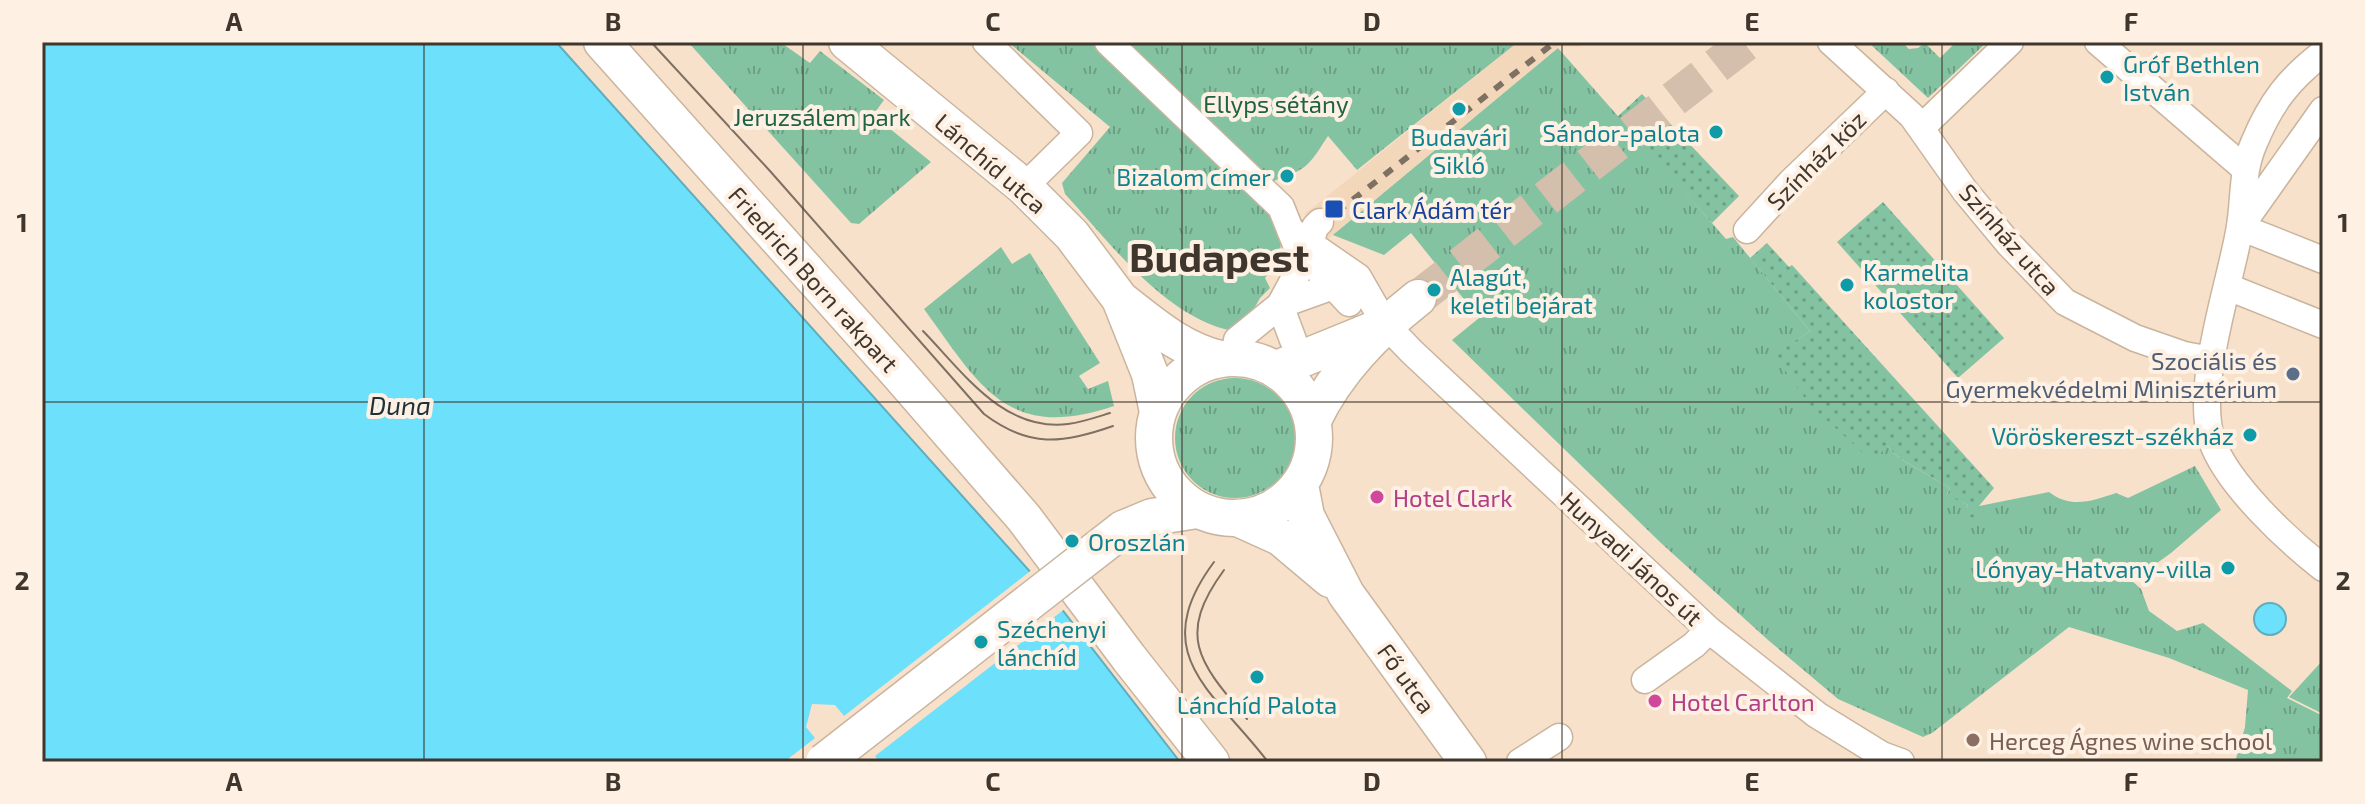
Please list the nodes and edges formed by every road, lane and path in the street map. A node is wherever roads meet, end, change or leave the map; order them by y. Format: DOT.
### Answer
graph roads {
  1 [pos="602,42"];
  2 [pos="847,42"];
  3 [pos="986,42"];
  4 [pos="1108,42"];
  5 [pos="1831,42"];
  6 [pos="2010,42"];
  7 [pos="2098,42"];
  8 [pos="2323,53"];
  9 [pos="1886,91"];
  10 [pos="2323,110"];
  11 [pos="1921,128"];
  12 [pos="2244,168"];
  13 [pos="1024,187"];
  14 [pos="2240,227"];
  15 [pos="1747,230"];
  16 [pos="1307,238"];
  17 [pos="2323,260"];
  18 [pos="1282,286"];
  19 [pos="2228,287"];
  20 [pos="1341,290"];
  21 [pos="1418,298"];
  22 [pos="1120,299"];
  23 [pos="1385,324"];
  24 [pos="2323,325"];
  25 [pos="1228,349"];
  26 [pos="1285,355"];
  27 [pos="2211,360"];
  28 [pos="1158,412"];
  29 [pos="1313,420"];
  30 [pos="1154,472"];
  31 [pos="1300,485"];
  32 [pos="1186,511"];
  33 [pos="1240,519"];
  34 [pos="1123,529"];
  35 [pos="2323,568"];
  36 [pos="1346,594"];
  37 [pos="1709,630"];
  38 [pos="1645,680"];
  39 [pos="1559,737"];
  40 [pos="824,762"];
  41 [pos="1211,762"];
  42 [pos="1468,762"];
  43 [pos="1520,762"];
  44 [pos="1901,762"];
  1 -- 41 [label="street, Friedrich Born rakpart"];
  2 -- 13 [label="street, Lánchíd utca"];
  3 -- 13 [label="street"];
  4 -- 16 [label="street"];
  5 -- 9 [label="street, Színház utca"];
  6 -- 11 [label="street"];
  7 -- 12 [label="street"];
  8 -- 12 [label="street"];
  9 -- 11 [label="street, Színház utca"];
  9 -- 15 [label="street, Színház köz"];
  10 -- 14 [label="street"];
  11 -- 27 [label="street, Színház utca"];
  12 -- 14 [label="street"];
  13 -- 22 [label="street, Lánchíd utca"];
  14 -- 17 [label="street"];
  14 -- 19 [label="street"];
  16 -- 18 [label="street"];
  16 -- 20 [label="street"];
  18 -- 20 [label="street"];
  18 -- 25 [label="street"];
  18 -- 26 [label="street"];
  19 -- 24 [label="street"];
  19 -- 27 [label="street"];
  20 -- 23 [label="street"];
  21 -- 23 [label="street"];
  22 -- 25 [label="street, Lánchíd utca"];
  22 -- 28 [label="street, Lánchíd utca"];
  23 -- 26 [label="street"];
  23 -- 29 [label="street"];
  23 -- 37 [label="street, Hunyadi János út"];
  25 -- 26 [label="street"];
  25 -- 28 [label="street"];
  26 -- 29 [label="street"];
  27 -- 35 [label="street"];
  28 -- 30 [label="street"];
  29 -- 31 [label="street"];
  30 -- 32 [label="street"];
  30 -- 34 [label="street"];
  31 -- 33 [label="street"];
  31 -- 36 [label="street, Fő utca"];
  32 -- 33 [label="street"];
  32 -- 34 [label="street"];
  33 -- 36 [label="street, Fő utca"];
  34 -- 40 [label="street, bridge"];
  36 -- 42 [label="street, Fő utca"];
  37 -- 38 [label="street"];
  37 -- 44 [label="street, Hunyadi János út"];
  39 -- 43 [label="street"];
}
